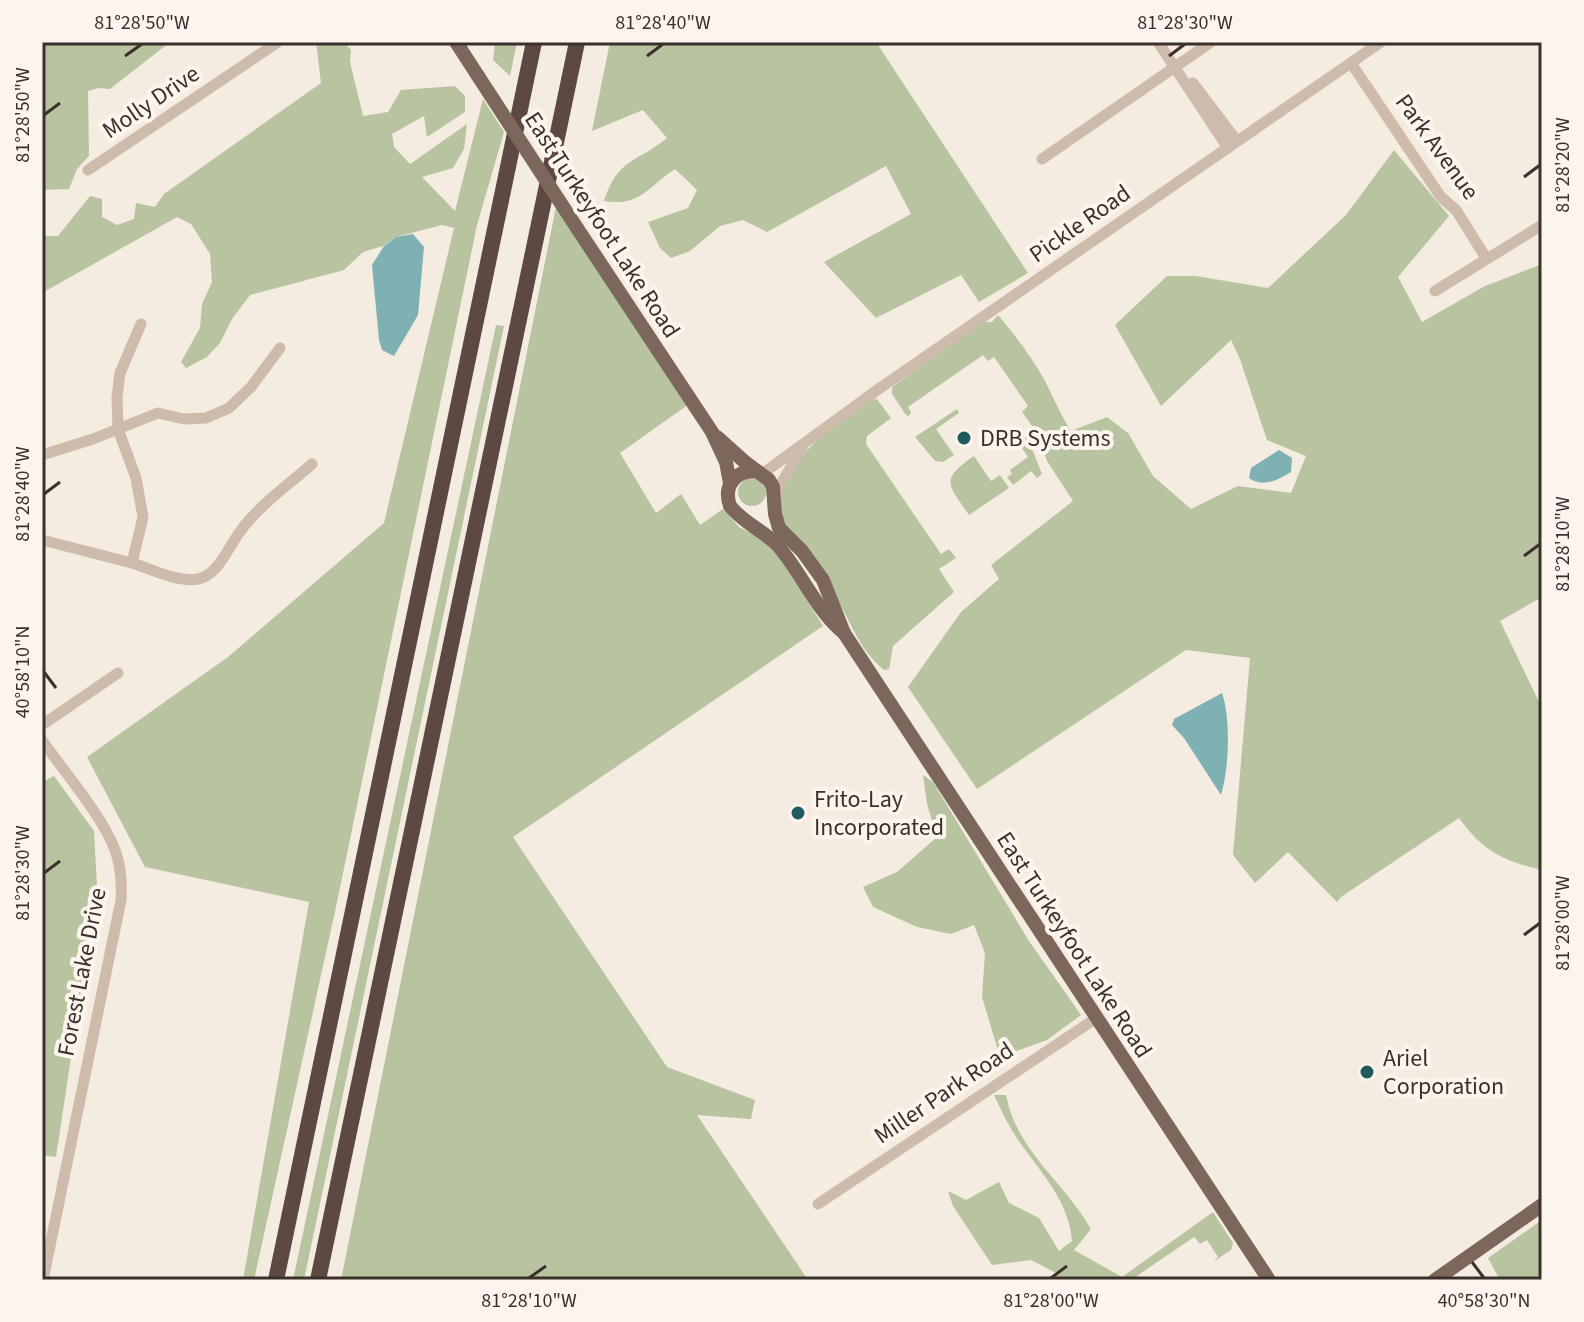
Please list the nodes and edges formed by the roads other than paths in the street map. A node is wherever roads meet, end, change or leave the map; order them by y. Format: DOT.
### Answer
graph roads {
  1 [pos="278,42"];
  2 [pos="456,42"];
  3 [pos="534,42"];
  4 [pos="577,42"];
  5 [pos="1158,42"];
  6 [pos="1211,42"];
  7 [pos="1381,42"];
  8 [pos="1351,63"];
  9 [pos="1175,66"];
  10 [pos="1233,145"];
  11 [pos="1042,159"];
  12 [pos="88,170"];
  13 [pos="1542,225"];
  14 [pos="1486,258"];
  15 [pos="1435,291"];
  16 [pos="141,324"];
  17 [pos="280,348"];
  18 [pos="118,429"];
  19 [pos="712,432"];
  20 [pos="804,443"];
  21 [pos="42,455"];
  22 [pos="312,464"];
  23 [pos="759,472"];
  24 [pos="730,483"];
  25 [pos="774,498"];
  26 [pos="741,517"];
  27 [pos="42,540"];
  28 [pos="132,563"];
  29 [pos="844,633"];
  30 [pos="118,673"];
  31 [pos="42,725"];
  32 [pos="42,740"];
  33 [pos="1095,1019"];
  34 [pos="818,1204"];
  35 [pos="1542,1205"];
  36 [pos="43,1280"];
  37 [pos="276,1280"];
  38 [pos="318,1280"];
  39 [pos="1269,1280"];
  40 [pos="1435,1280"];
  1 -- 12 [label="street, Molly Drive"];
  2 -- 19 [label="main road, East Turkeyfoot Lake Road, bridge"];
  3 -- 37 [label="highway"];
  4 -- 38 [label="highway"];
  5 -- 9 [label="street"];
  6 -- 9 [label="street"];
  7 -- 8 [label="street, Pickle Road"];
  8 -- 10 [label="street, Pickle Road"];
  8 -- 14 [label="street, Park Avenue"];
  9 -- 10 [label="street"];
  9 -- 11 [label="street"];
  10 -- 20 [label="street, Pickle Road"];
  13 -- 14 [label="street"];
  14 -- 15 [label="street"];
  16 -- 18 [label="street"];
  17 -- 18 [label="street"];
  18 -- 21 [label="street"];
  18 -- 28 [label="street"];
  19 -- 23 [label="main road, East Turkeyfoot Lake Road"];
  19 -- 24 [label="main road, East Turkeyfoot Lake Road"];
  20 -- 23 [label="street, Pickle Road"];
  20 -- 25 [label="street, Pickle Road"];
  22 -- 28 [label="street"];
  23 -- 24 [label="main road"];
  23 -- 25 [label="main road"];
  24 -- 26 [label="main road"];
  25 -- 26 [label="main road"];
  25 -- 29 [label="main road, East Turkeyfoot Lake Road"];
  26 -- 29 [label="main road, East Turkeyfoot Lake Road"];
  27 -- 28 [label="street"];
  29 -- 33 [label="main road, East Turkeyfoot Lake Road"];
  30 -- 31 [label="street"];
  32 -- 36 [label="street, Forest Lake Drive"];
  33 -- 34 [label="street, Miller Park Road"];
  33 -- 39 [label="main road, East Turkeyfoot Lake Road"];
  35 -- 40 [label="main road"];
}
